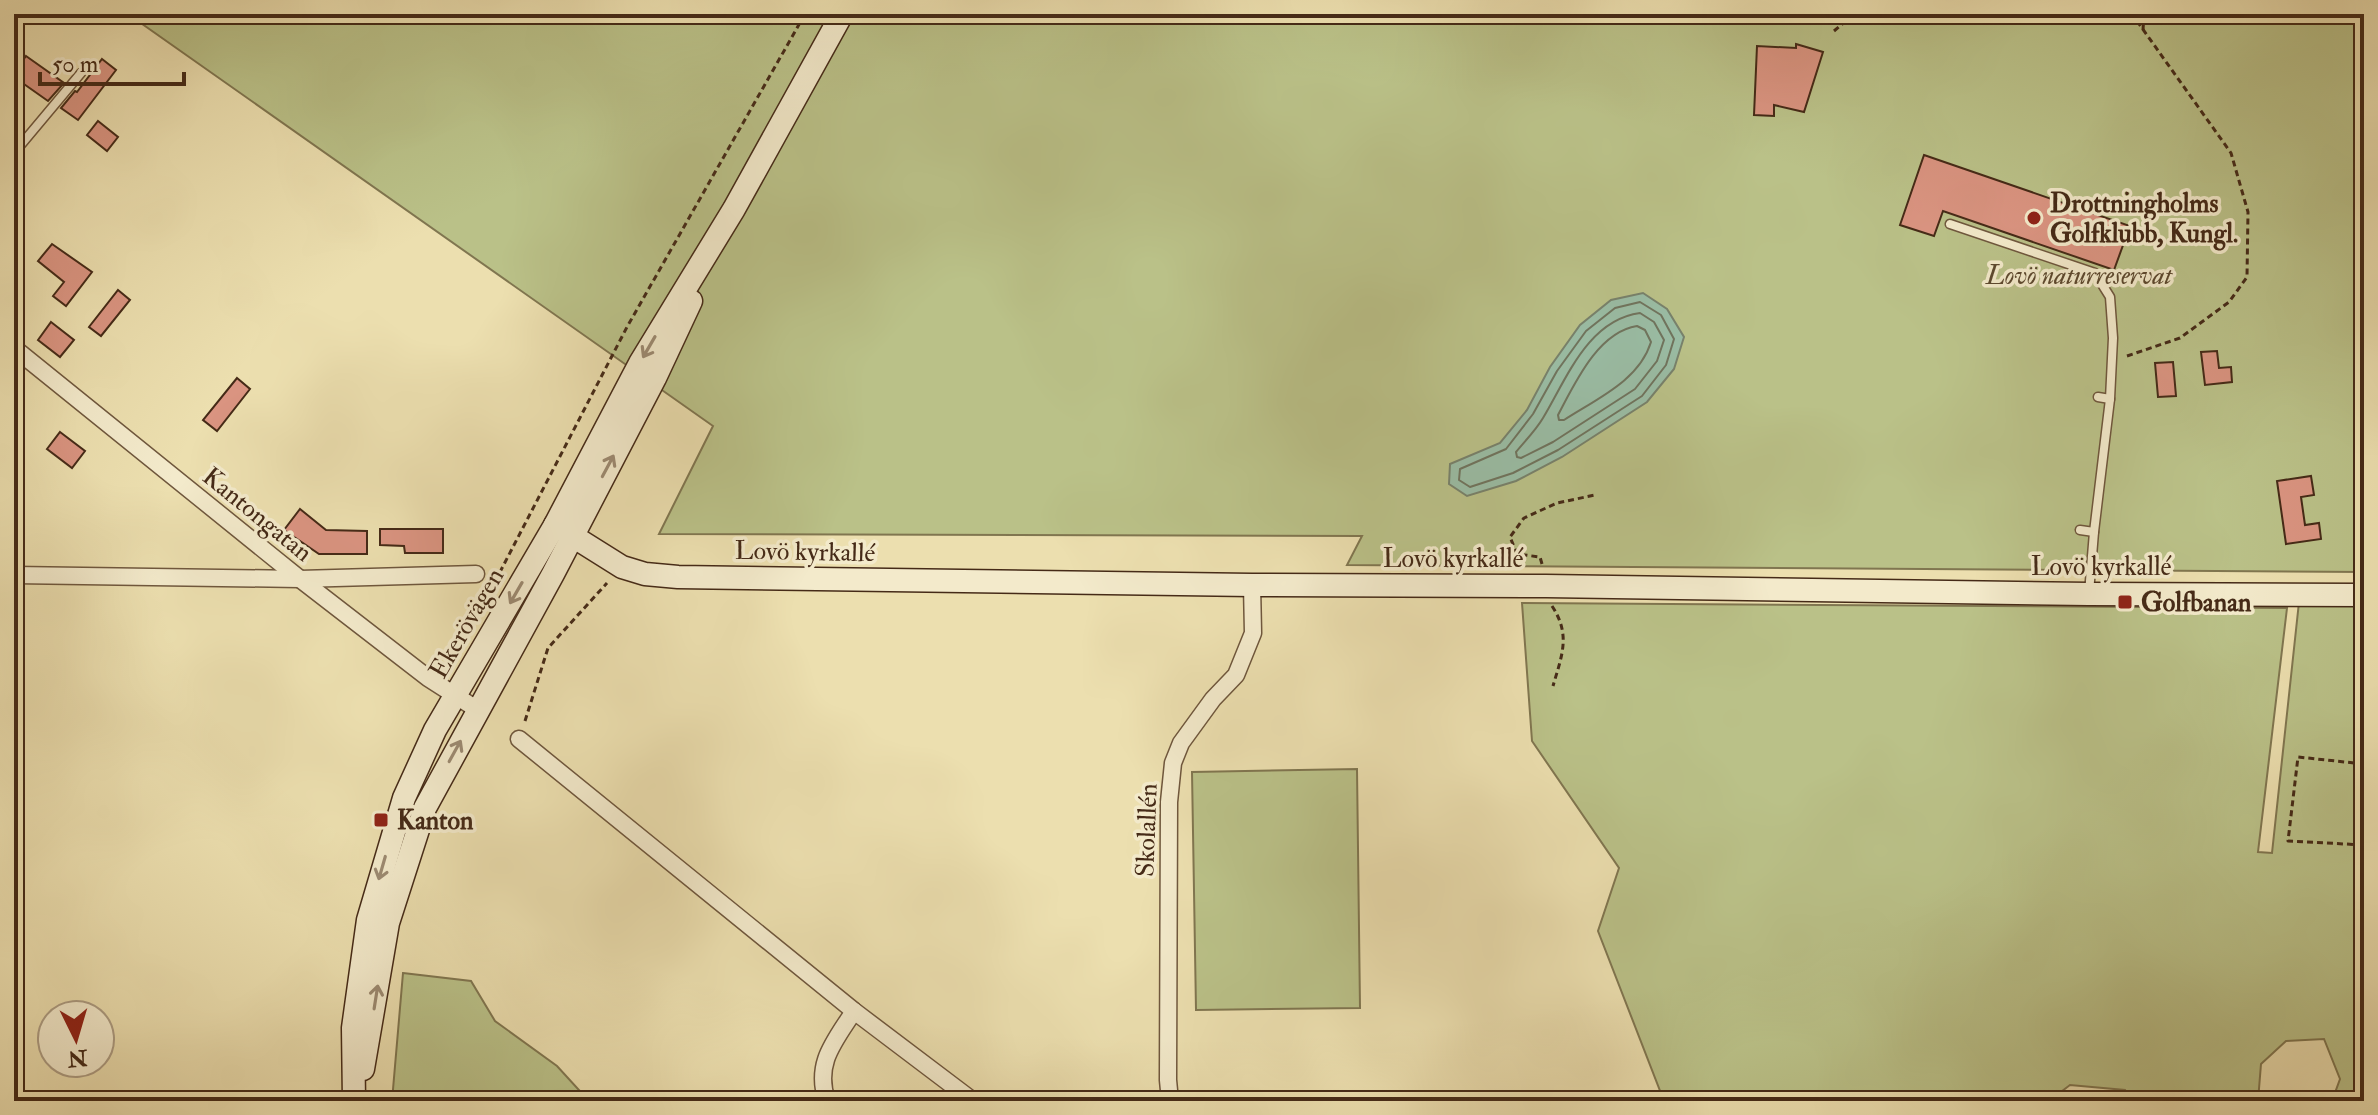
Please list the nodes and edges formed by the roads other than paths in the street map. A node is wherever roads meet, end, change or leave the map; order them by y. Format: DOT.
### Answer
graph roads {
  1 [pos="842,14"];
  2 [pos="81,73"];
  3 [pos="14,153"];
  4 [pos="1950,224"];
  5 [pos="14,348"];
  6 [pos="2098,397"];
  7 [pos="2110,399"];
  8 [pos="564,530"];
  9 [pos="2080,530"];
  10 [pos="2094,532"];
  11 [pos="476,574"];
  12 [pos="14,575"];
  13 [pos="300,579"];
  14 [pos="1252,585"];
  15 [pos="2089,594"];
  16 [pos="2364,595"];
  17 [pos="457,695"];
  18 [pos="478,710"];
  19 [pos="519,739"];
  20 [pos="854,1011"];
  21 [pos="355,1101"];
  22 [pos="827,1101"];
  23 [pos="973,1101"];
  24 [pos="1170,1101"];
  1 -- 8 [label="main road, Ekerövägen"];
  2 -- 3 [label="lane"];
  4 -- 7 [label="lane"];
  5 -- 13 [label="street, Kantongatan"];
  6 -- 7 [label="lane"];
  7 -- 10 [label="lane"];
  8 -- 14 [label="main road, Lovö kyrkallé"];
  8 -- 17 [label="main road, Ekerövägen, one-way"];
  8 -- 18 [label="main road, Ekerövägen"];
  9 -- 10 [label="lane"];
  10 -- 15 [label="lane"];
  11 -- 13 [label="street"];
  12 -- 13 [label="street"];
  13 -- 17 [label="street, Kantongatan"];
  14 -- 15 [label="main road, Lovö kyrkallé"];
  14 -- 24 [label="street, Skolallén"];
  15 -- 16 [label="main road, Lovö kyrkallé"];
  17 -- 18 [label="street, Kantongatan"];
  17 -- 21 [label="main road, Ekerövägen, one-way"];
  21 -- 18 [label="main road, Ekerövägen, one-way"];
  19 -- 20 [label="street"];
  20 -- 22 [label="street"];
  20 -- 23 [label="street"];
}
